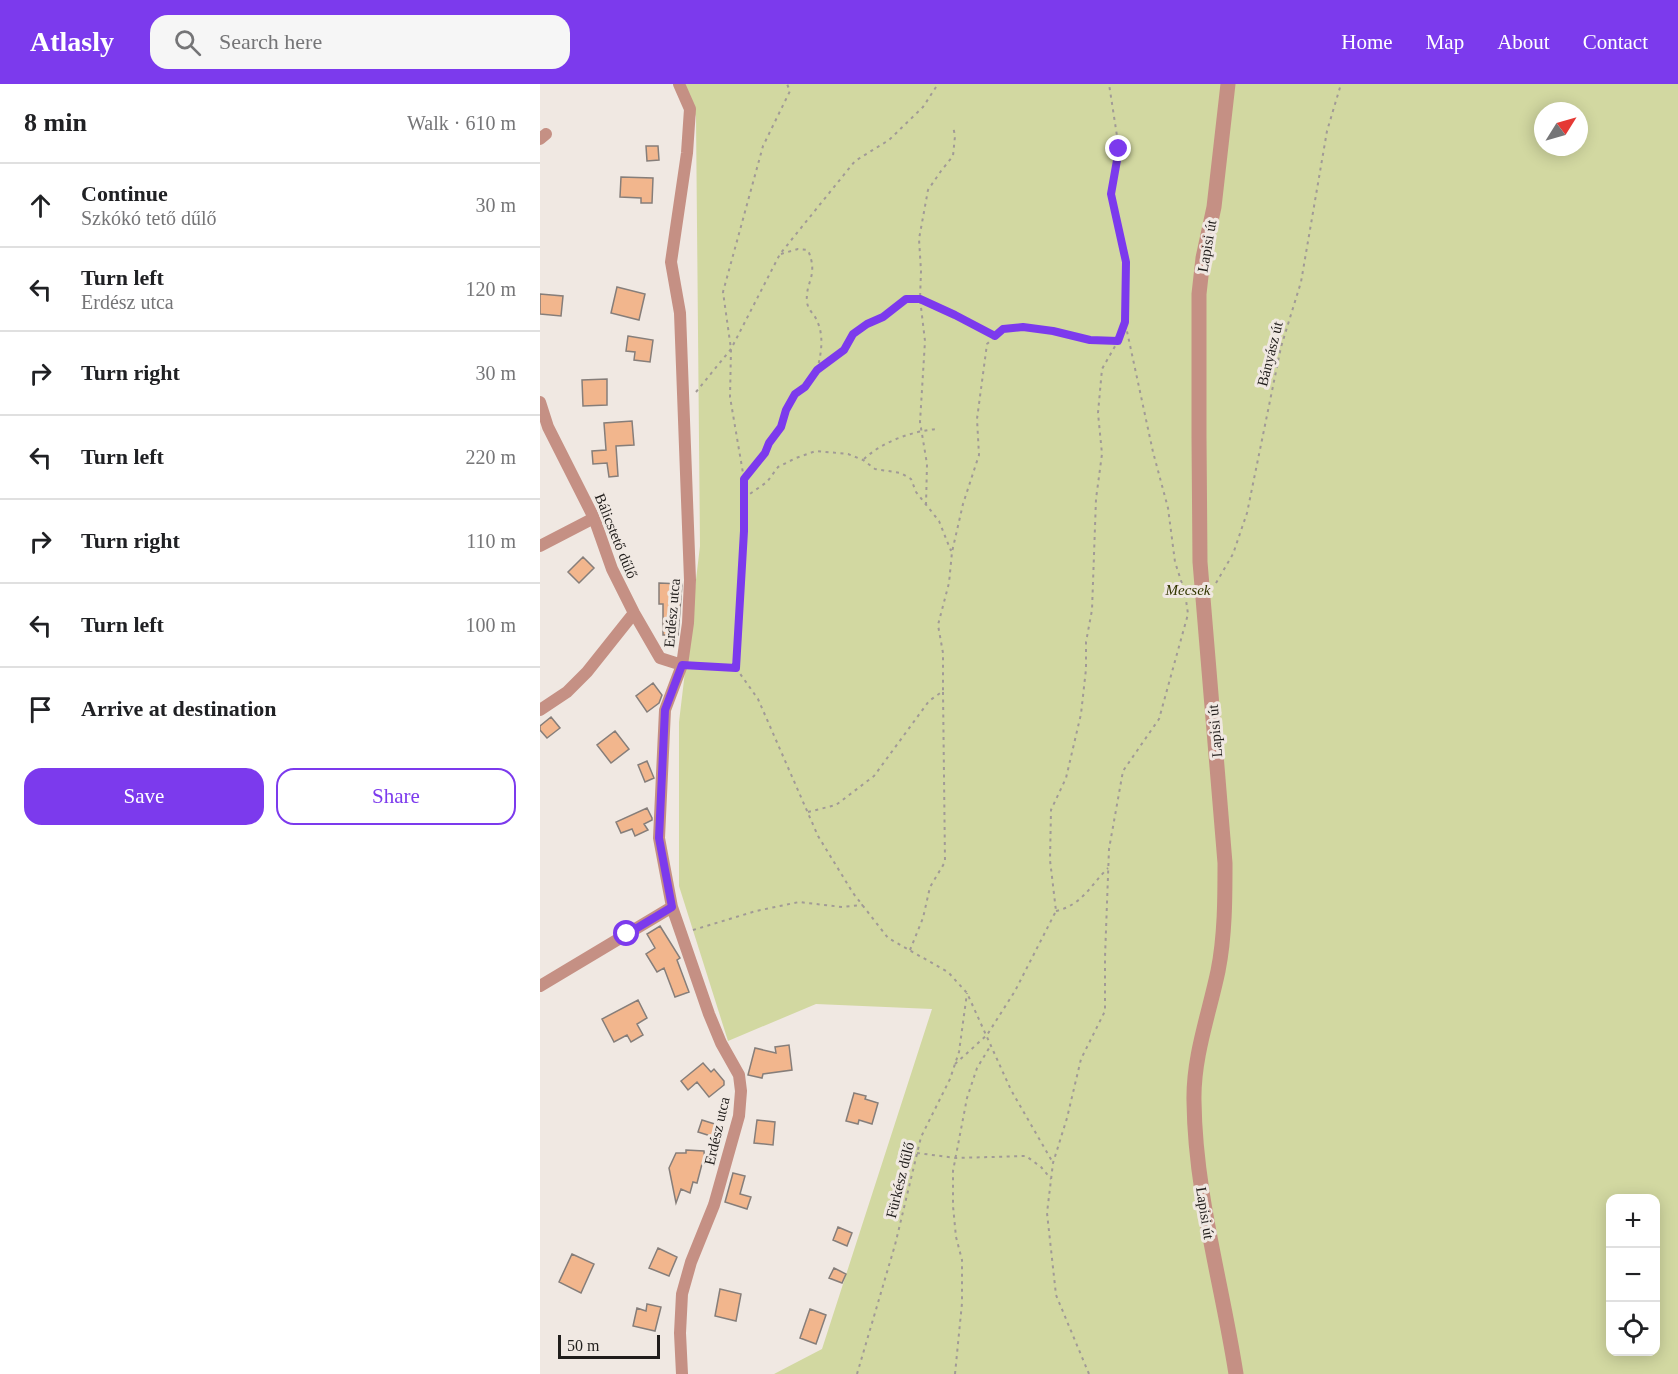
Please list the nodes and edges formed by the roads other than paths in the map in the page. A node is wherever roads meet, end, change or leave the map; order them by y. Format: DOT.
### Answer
graph roads {
  1 [pos="679,84"];
  2 [pos="1228,84"];
  3 [pos="540,402"];
  4 [pos="594,518"];
  5 [pos="540,546"];
  6 [pos="634,613"];
  7 [pos="682,665"];
  8 [pos="540,710"];
  9 [pos="672,907"];
  10 [pos="540,986"];
  11 [pos="682,1374"];
  12 [pos="1236,1374"];
  1 -- 7 [label="street, Erdész utca"];
  2 -- 12 [label="street, Lapisi út"];
  3 -- 4 [label="street, Bálicstető dűlő"];
  4 -- 5 [label="street"];
  4 -- 6 [label="street, Bálicstető dűlő"];
  6 -- 7 [label="street, Bálicstető dűlő"];
  6 -- 8 [label="street"];
  7 -- 9 [label="street, Erdész utca"];
  9 -- 10 [label="street"];
  9 -- 11 [label="street, Erdész utca"];
}
